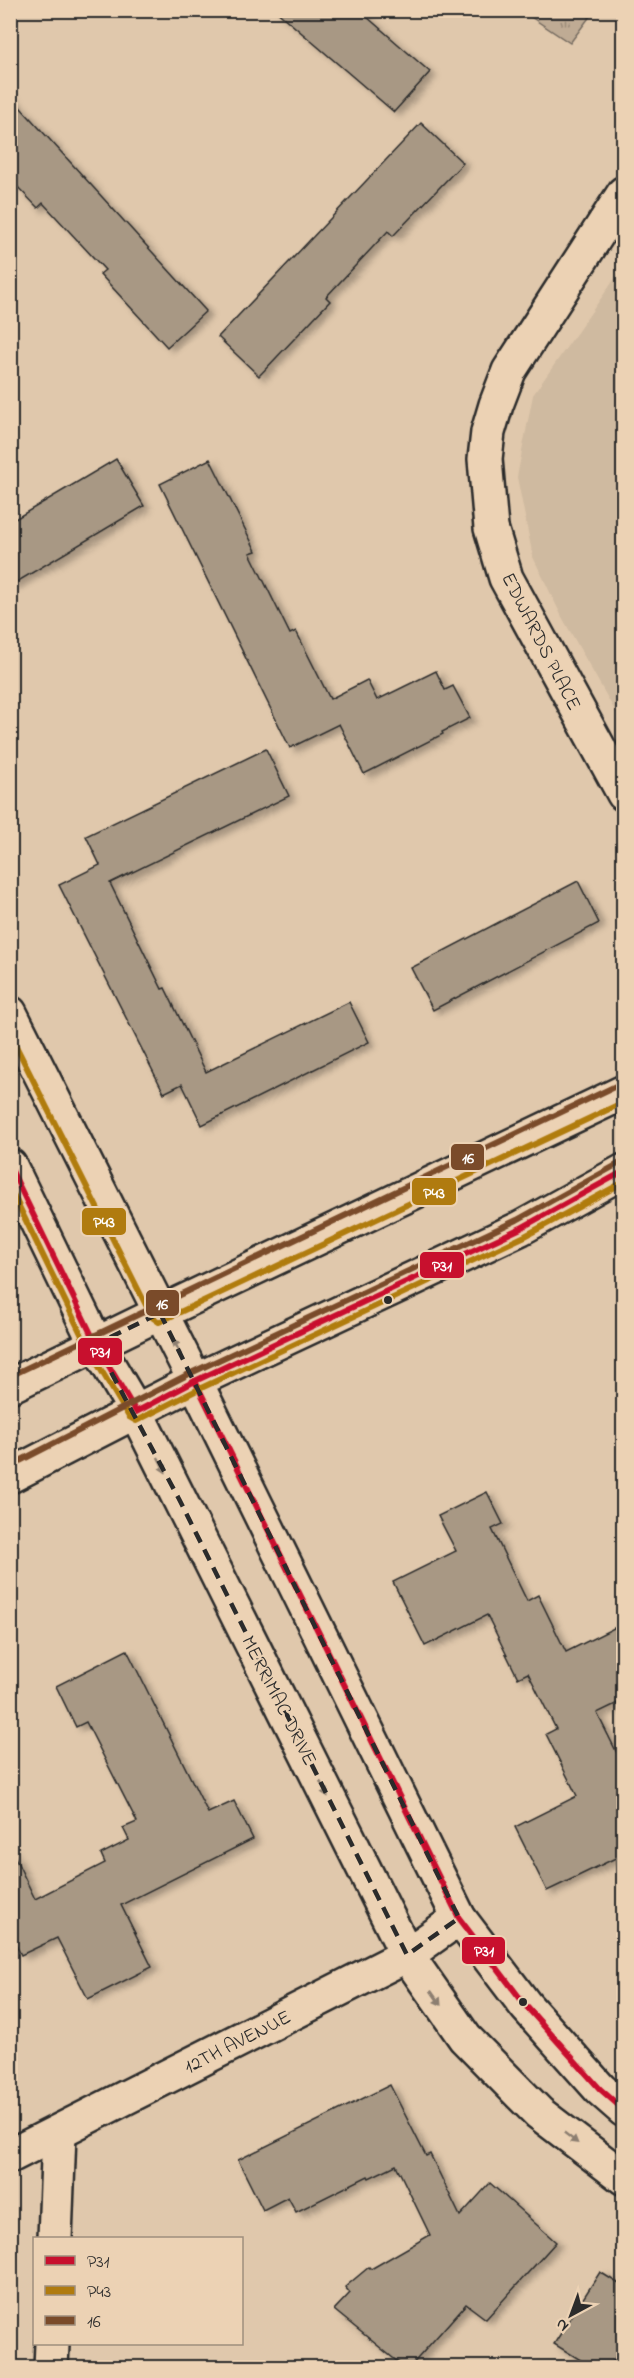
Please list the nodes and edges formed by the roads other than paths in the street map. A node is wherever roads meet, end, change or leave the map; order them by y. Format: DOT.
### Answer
graph roads {
  1 [pos="624,193"];
  2 [pos="624,794"];
  3 [pos="10,1013"];
  4 [pos="624,1092"];
  5 [pos="10,1166"];
  6 [pos="624,1171"];
  7 [pos="160,1313"];
  8 [pos="96,1344"];
  9 [pos="195,1381"];
  10 [pos="10,1386"];
  11 [pos="136,1412"];
  12 [pos="10,1476"];
  13 [pos="459,1917"];
  14 [pos="406,1955"];
  15 [pos="624,2110"];
  16 [pos="59,2133"];
  17 [pos="10,2156"];
  18 [pos="624,2178"];
  19 [pos="55,2237"];
  20 [pos="51,2345"];
  21 [pos="51,2367"];
  1 -- 2 [label="street, EDWARDS PLACE"];
  3 -- 7 [label="street"];
  4 -- 7 [label="street"];
  5 -- 8 [label="street, MERRIMAC DRIVE"];
  6 -- 9 [label="street"];
  7 -- 8 [label="street"];
  9 -- 7 [label="street, one-way"];
  8 -- 10 [label="street"];
  8 -- 11 [label="street, MERRIMAC DRIVE"];
  9 -- 11 [label="street"];
  9 -- 13 [label="street"];
  11 -- 12 [label="street"];
  11 -- 14 [label="street, MERRIMAC DRIVE, one-way"];
  13 -- 14 [label="street, 12TH AVENUE"];
  13 -- 15 [label="street"];
  14 -- 16 [label="street, 12TH AVENUE"];
  14 -- 18 [label="street, MERRIMAC DRIVE, one-way"];
  16 -- 17 [label="street, 12TH AVENUE"];
  16 -- 19 [label="street"];
  20 -- 21 [label="street"];
}
